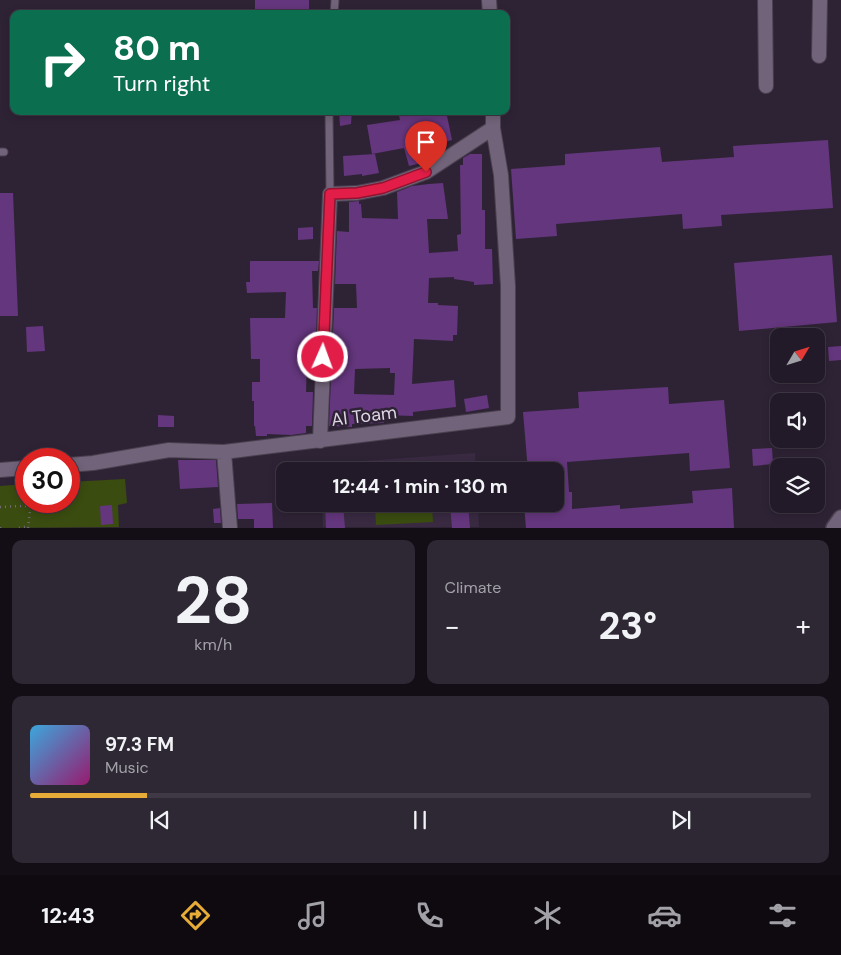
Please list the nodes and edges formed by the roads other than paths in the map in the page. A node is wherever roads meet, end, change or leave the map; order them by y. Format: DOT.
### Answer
graph roads {
  1 [pos="764,0"];
  2 [pos="820,0"];
  3 [pos="819,56"];
  4 [pos="766,86"];
  5 [pos="329,115"];
  6 [pos="493,115"];
  7 [pos="493,128"];
  8 [pos="330,194"];
  9 [pos="320,441"];
  10 [pos="224,452"];
  11 [pos="80,464"];
  12 [pos="15,469"];
  13 [pos="0,470"];
  14 [pos="841,518"];
  15 [pos="230,528"];
  16 [pos="834,528"];
  1 -- 4 [label="street"];
  2 -- 3 [label="street"];
  5 -- 8 [label="lane"];
  6 -- 7 [label="street"];
  7 -- 8 [label="street"];
  7 -- 9 [label="street, Al Toam"];
  8 -- 9 [label="street"];
  9 -- 10 [label="street, Al Toam"];
  10 -- 11 [label="street, Al Toam"];
  10 -- 15 [label="street"];
  12 -- 13 [label="street"];
  14 -- 16 [label="street"];
}
